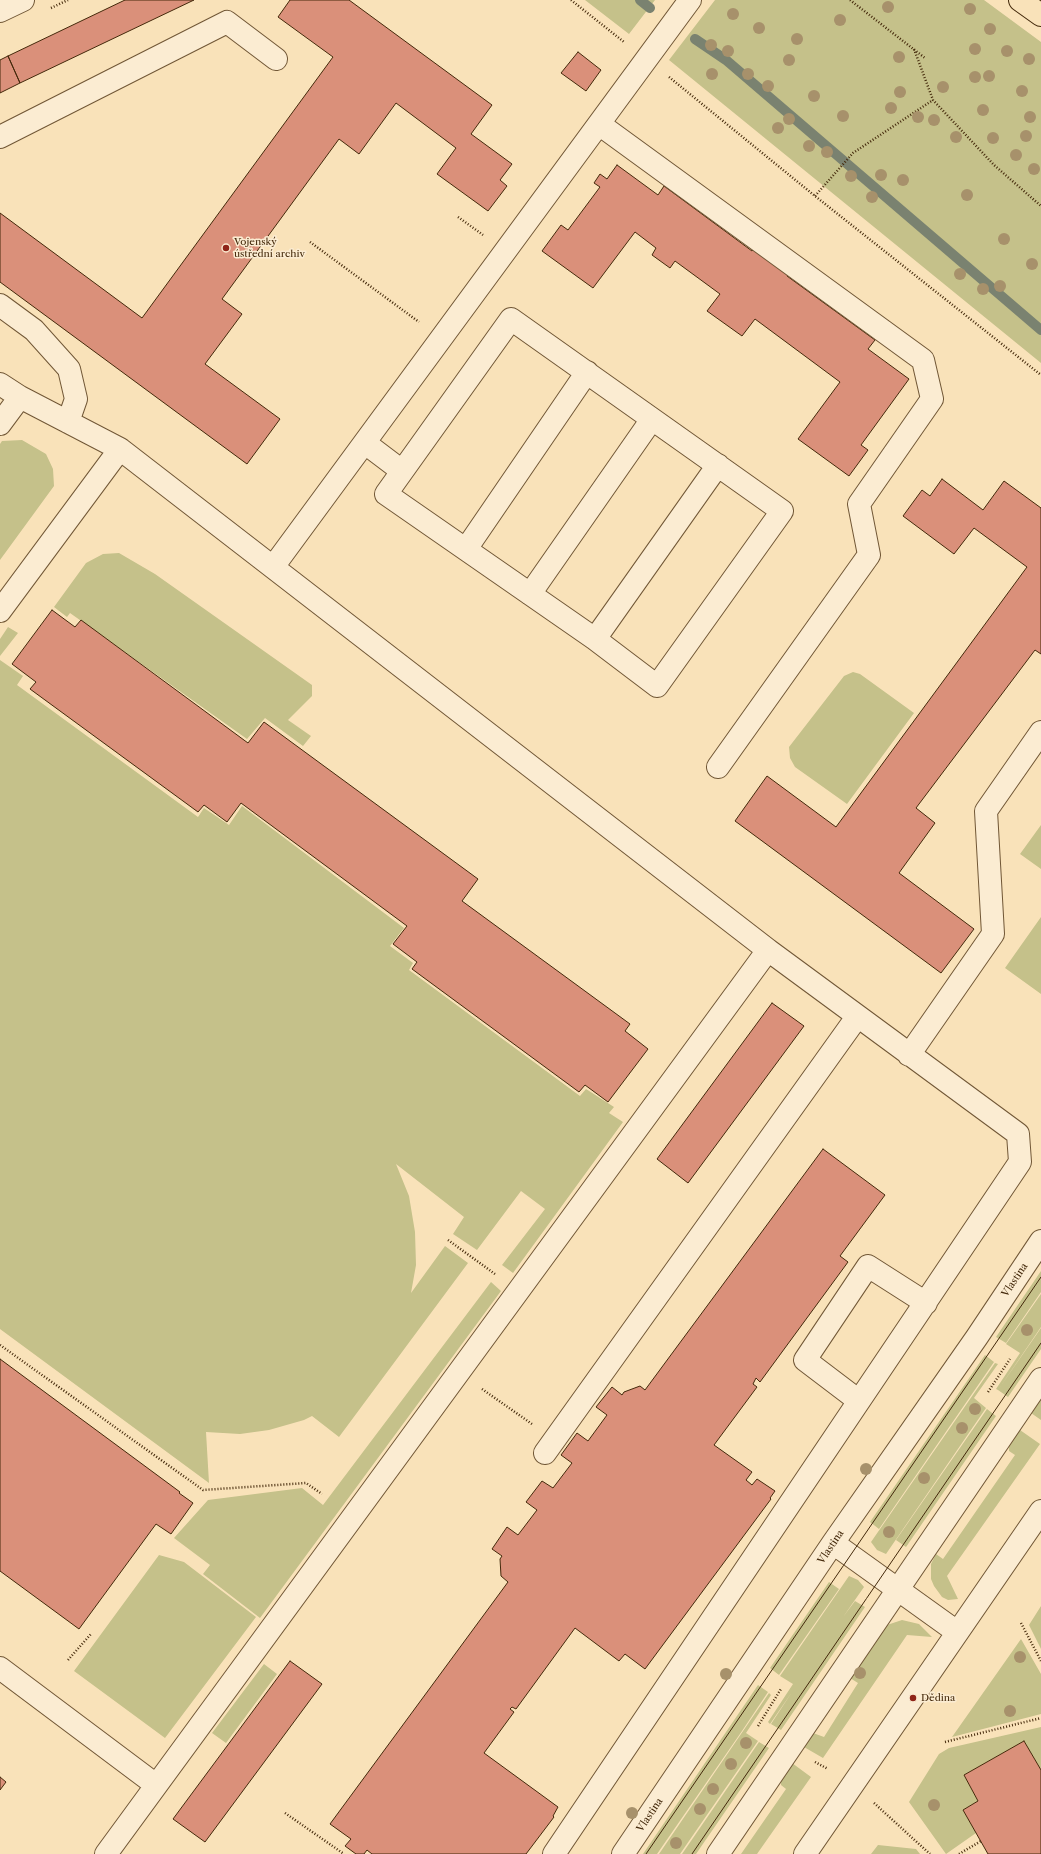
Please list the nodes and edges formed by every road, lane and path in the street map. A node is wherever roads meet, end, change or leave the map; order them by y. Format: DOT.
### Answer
graph roads {
  1 [pos="24,0"];
  2 [pos="571,0"];
  3 [pos="690,0"];
  4 [pos="850,0"];
  5 [pos="1020,0"];
  6 [pos="0,11"];
  7 [pos="1041,15"];
  8 [pos="914,49"];
  9 [pos="925,58"];
  10 [pos="276,59"];
  11 [pos="646,59"];
  12 [pos="933,100"];
  13 [pos="599,124"];
  14 [pos="0,137"];
  15 [pos="815,196"];
  16 [pos="1041,206"];
  17 [pos="458,217"];
  18 [pos="483,236"];
  19 [pos="310,242"];
  20 [pos="0,305"];
  21 [pos="419,322"];
  22 [pos="587,372"];
  23 [pos="1041,374"];
  24 [pos="0,384"];
  25 [pos="20,397"];
  26 [pos="652,419"];
  27 [pos="68,422"];
  28 [pos="0,424"];
  29 [pos="365,443"];
  30 [pos="120,449"];
  31 [pos="718,465"];
  32 [pos="402,470"];
  33 [pos="466,549"];
  34 [pos="273,567"];
  35 [pos="530,594"];
  36 [pos="0,611"];
  37 [pos="595,639"];
  38 [pos="1041,732"];
  39 [pos="718,768"];
  40 [pos="768,950"];
  41 [pos="857,1017"];
  42 [pos="909,1055"];
  43 [pos="448,1240"];
  44 [pos="1041,1241"];
  45 [pos="471,1257"];
  46 [pos="926,1303"];
  47 [pos="0,1345"];
  48 [pos="1010,1359"];
  49 [pos="458,1373"];
  50 [pos="1041,1379"];
  51 [pos="988,1392"];
  52 [pos="859,1401"];
  53 [pos="550,1446"];
  54 [pos="322,1494"];
  55 [pos="1041,1510"];
  56 [pos="833,1543"];
  57 [pos="898,1590"];
  58 [pos="1021,1623"];
  59 [pos="957,1632"];
  60 [pos="91,1634"];
  61 [pos="68,1660"];
  62 [pos="1041,1662"];
  63 [pos="0,1668"];
  64 [pos="781,1689"];
  65 [pos="1041,1718"];
  66 [pos="758,1726"];
  67 [pos="945,1742"];
  68 [pos="156,1785"];
  69 [pos="285,1813"];
  70 [pos="981,1841"];
  71 [pos="106,1854"];
  72 [pos="344,1854"];
  73 [pos="554,1854"];
  74 [pos="623,1854"];
  75 [pos="718,1854"];
  76 [pos="805,1854"];
  77 [pos="959,1854"];
  1 -- 6 [label="street"];
  2 -- 11 [label="path"];
  3 -- 11 [label="street"];
  4 -- 8 [label="path"];
  5 -- 7 [label="main road"];
  8 -- 9 [label="path"];
  8 -- 12 [label="path"];
  10 -- 14 [label="street"];
  11 -- 13 [label="street"];
  11 -- 15 [label="path"];
  12 -- 15 [label="path"];
  12 -- 16 [label="path"];
  13 -- 29 [label="street"];
  13 -- 39 [label="street"];
  15 -- 23 [label="path"];
  17 -- 18 [label="path"];
  19 -- 21 [label="path"];
  20 -- 27 [label="street"];
  22 -- 26 [label="street"];
  22 -- 32 [label="street"];
  22 -- 33 [label="street"];
  24 -- 25 [label="street"];
  25 -- 27 [label="street"];
  25 -- 28 [label="street"];
  26 -- 31 [label="street"];
  26 -- 35 [label="street"];
  27 -- 30 [label="street"];
  29 -- 32 [label="street"];
  29 -- 34 [label="street"];
  30 -- 34 [label="street"];
  30 -- 36 [label="street"];
  31 -- 37 [label="street"];
  31 -- 37 [label="street"];
  32 -- 33 [label="street"];
  33 -- 35 [label="street"];
  34 -- 40 [label="street"];
  35 -- 37 [label="street"];
  38 -- 42 [label="street"];
  40 -- 41 [label="street"];
  40 -- 49 [label="street"];
  41 -- 42 [label="street"];
  41 -- 53 [label="street"];
  42 -- 46 [label="street"];
  43 -- 45 [label="path"];
  44 -- 56 [label="street, Vlastina"];
  46 -- 52 [label="street"];
  46 -- 52 [label="street"];
  47 -- 54 [label="path"];
  48 -- 51 [label="path"];
  49 -- 53 [label="path"];
  49 -- 68 [label="street"];
  50 -- 57 [label="street"];
  52 -- 73 [label="street"];
  55 -- 59 [label="street"];
  56 -- 57 [label="street"];
  56 -- 74 [label="street, Vlastina"];
  57 -- 59 [label="street"];
  57 -- 75 [label="street"];
  58 -- 62 [label="path"];
  59 -- 76 [label="street"];
  60 -- 61 [label="path"];
  63 -- 68 [label="street"];
  64 -- 66 [label="path"];
  65 -- 67 [label="path"];
  68 -- 71 [label="street"];
  69 -- 72 [label="path"];
  70 -- 77 [label="path"];
}
